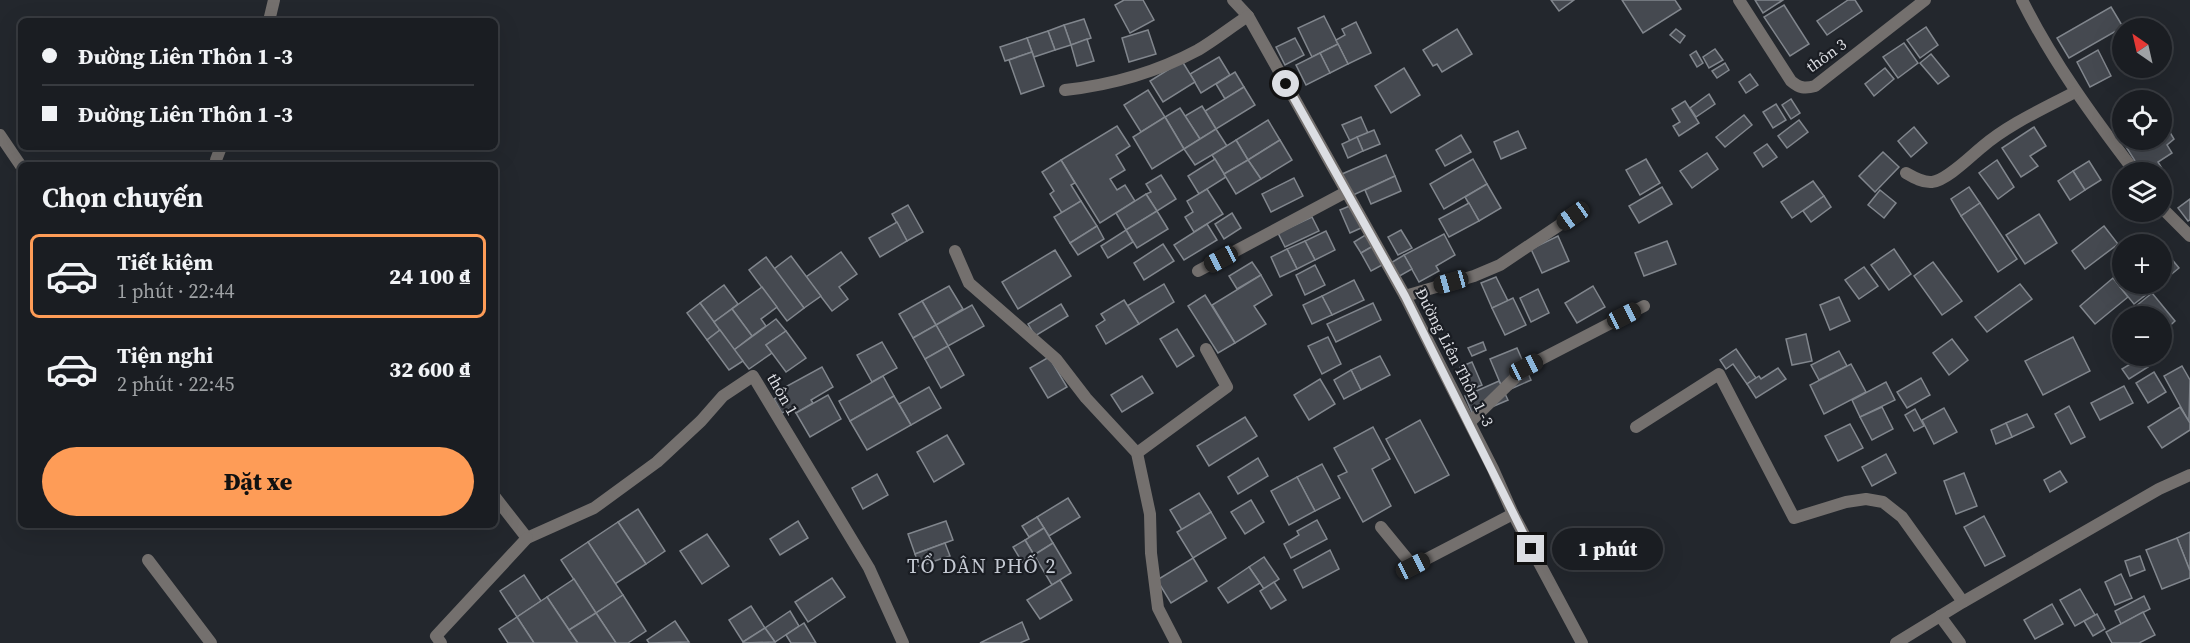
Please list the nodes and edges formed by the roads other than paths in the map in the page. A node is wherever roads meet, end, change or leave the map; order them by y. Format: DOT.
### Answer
graph roads {
  1 [pos="274,0"];
  2 [pos="1233,0"];
  3 [pos="1739,0"];
  4 [pos="1925,0"];
  5 [pos="2022,0"];
  6 [pos="1248,16"];
  7 [pos="270,18"];
  8 [pos="1065,90"];
  9 [pos="2075,92"];
  10 [pos="0,135"];
  11 [pos="18,162"];
  12 [pos="2128,162"];
  13 [pos="1906,173"];
  14 [pos="1346,192"];
  15 [pos="1573,216"];
  16 [pos="2172,218"];
  17 [pos="2190,236"];
  18 [pos="955,251"];
  19 [pos="1198,271"];
  20 [pos="1405,296"];
  21 [pos="1644,306"];
  22 [pos="1206,349"];
  23 [pos="1470,422"];
  24 [pos="1636,427"];
  25 [pos="1137,453"];
  26 [pos="2190,475"];
  27 [pos="498,501"];
  28 [pos="1513,514"];
  29 [pos="1381,526"];
  30 [pos="527,538"];
  31 [pos="148,560"];
  32 [pos="1963,602"];
  33 [pos="1941,615"];
  34 [pos="435,641"];
  35 [pos="211,643"];
  36 [pos="903,643"];
  37 [pos="1176,643"];
  38 [pos="1582,643"];
  39 [pos="1896,643"];
  40 [pos="1960,643"];
  1 -- 7 [label="street"];
  2 -- 6 [label="street, Đường Liên Thôn 1 -3"];
  3 -- 4 [label="street, thôn 3"];
  5 -- 9 [label="street"];
  6 -- 8 [label="street"];
  6 -- 14 [label="street, Đường Liên Thôn 1 -3"];
  9 -- 12 [label="street"];
  9 -- 13 [label="street"];
  10 -- 11 [label="street"];
  14 -- 19 [label="street"];
  14 -- 20 [label="street, Đường Liên Thôn 1 -3"];
  15 -- 20 [label="street"];
  16 -- 17 [label="street"];
  18 -- 25 [label="street"];
  20 -- 23 [label="street, Đường Liên Thôn 1 -3"];
  21 -- 23 [label="street"];
  22 -- 25 [label="street"];
  23 -- 28 [label="street, Đường Liên Thôn 1 -3"];
  24 -- 32 [label="street"];
  25 -- 37 [label="street"];
  26 -- 32 [label="street"];
  27 -- 30 [label="street"];
  28 -- 29 [label="street"];
  28 -- 38 [label="street, Đường Liên Thôn 1 -3"];
  30 -- 34 [label="street, thôn 1"];
  30 -- 36 [label="street, thôn 1"];
  31 -- 35 [label="street"];
  32 -- 33 [label="street"];
  33 -- 39 [label="street"];
  33 -- 40 [label="street"];
}
